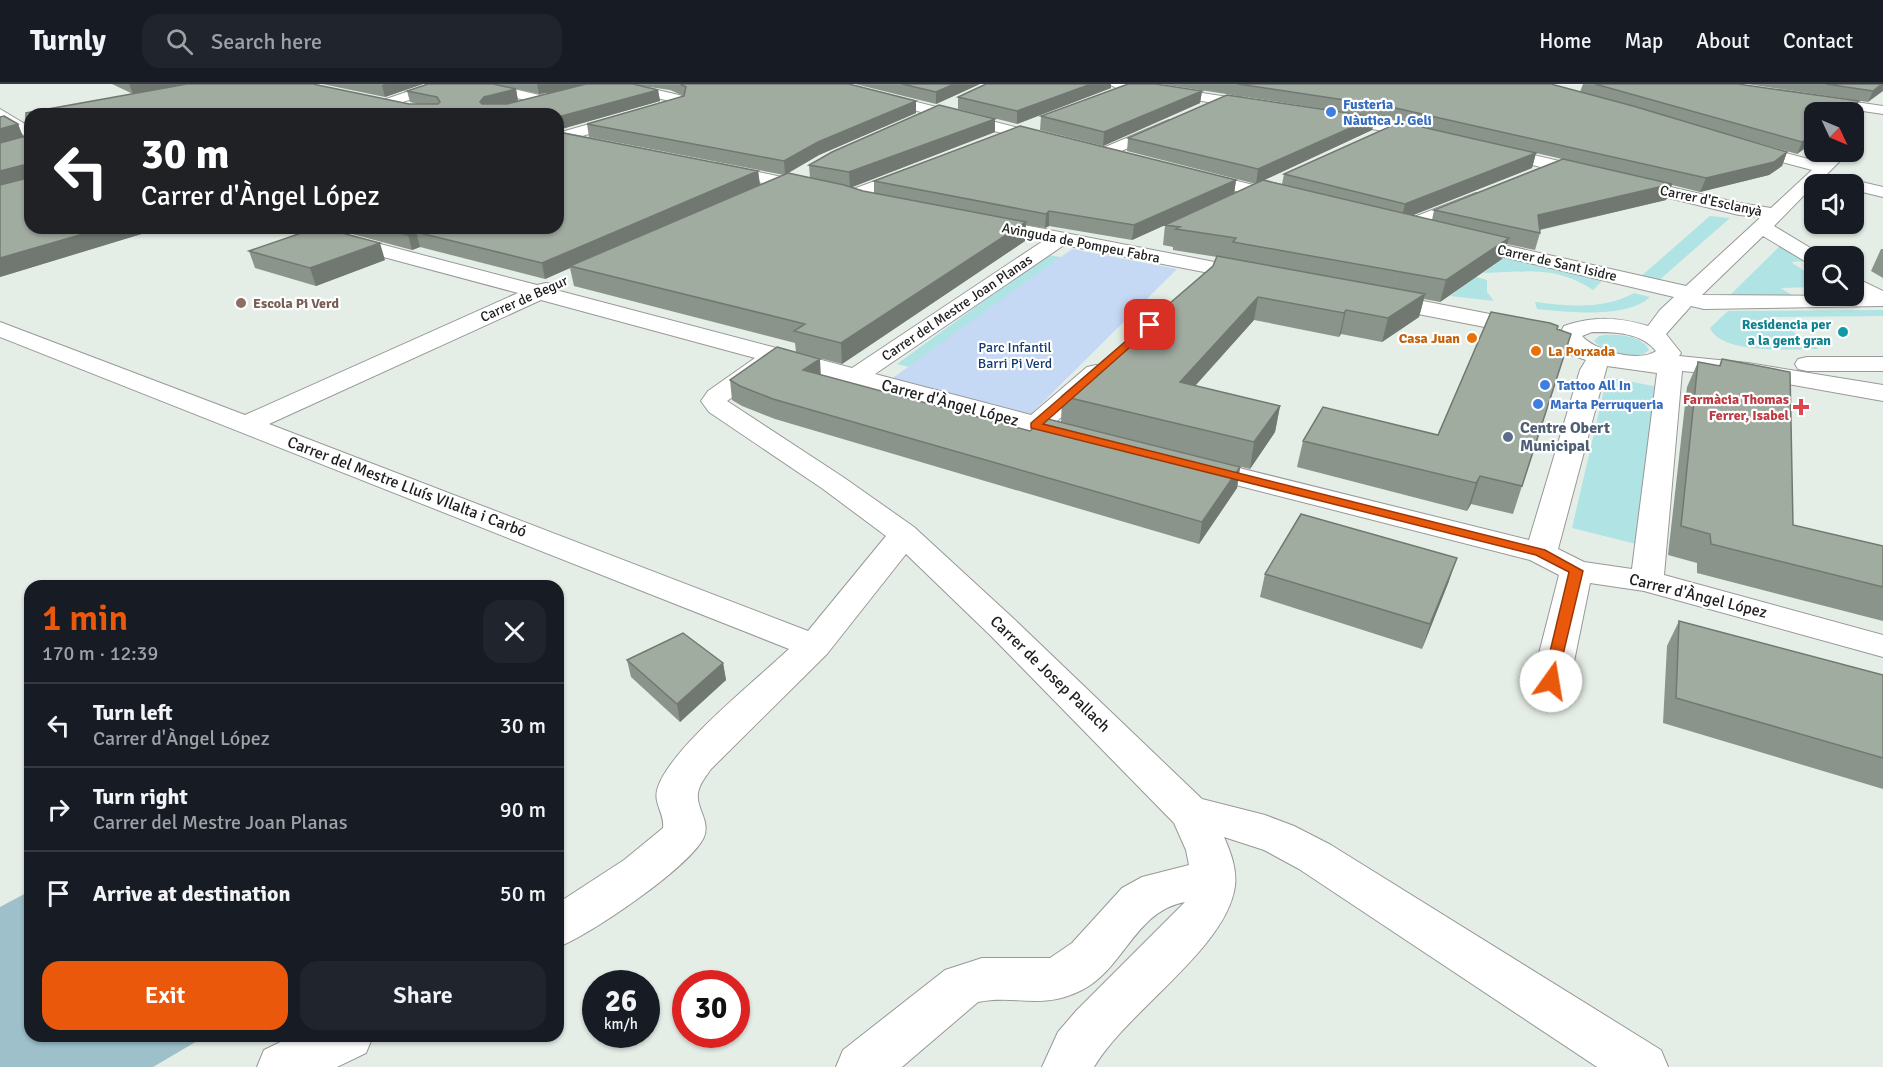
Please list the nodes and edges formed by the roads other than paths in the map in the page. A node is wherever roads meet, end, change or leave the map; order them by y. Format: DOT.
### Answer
graph roads {
  1 [pos="443,84"];
  2 [pos="622,84"];
  3 [pos="830,84"];
  4 [pos="1211,84"];
  5 [pos="1137,85"];
  6 [pos="483,86"];
  7 [pos="1113,91"];
  8 [pos="350,97"];
  9 [pos="1804,99"];
  10 [pos="1225,100"];
  11 [pos="956,102"];
  12 [pos="386,104"];
  13 [pos="362,108"];
  14 [pos="405,108"];
  15 [pos="512,108"];
  16 [pos="935,111"];
  17 [pos="1883,111"];
  18 [pos="0,113"];
  19 [pos="1341,118"];
  20 [pos="24,120"];
  21 [pos="913,121"];
  22 [pos="14,122"];
  23 [pos="1038,124"];
  24 [pos="1869,125"];
  25 [pos="1395,128"];
  26 [pos="1017,132"];
  27 [pos="24,137"];
  28 [pos="564,137"];
  29 [pos="564,139"];
  30 [pos="996,140"];
  31 [pos="1452,141"];
  32 [pos="1363,143"];
  33 [pos="1731,143"];
  34 [pos="594,144"];
  35 [pos="1475,147"];
  36 [pos="1104,153"];
  37 [pos="1136,161"];
  38 [pos="1831,162"];
  39 [pos="933,164"];
  40 [pos="697,165"];
  41 [pos="1556,166"];
  42 [pos="807,172"];
  43 [pos="1180,172"];
  44 [pos="1814,174"];
  45 [pos="1818,174"];
  46 [pos="1287,178"];
  47 [pos="1523,179"];
  48 [pos="788,183"];
  49 [pos="1804,187"];
  50 [pos="1864,187"];
  51 [pos="1257,192"];
  52 [pos="1490,192"];
  53 [pos="1883,192"];
  54 [pos="754,194"];
  55 [pos="851,196"];
  56 [pos="876,204"];
  57 [pos="1229,205"];
  58 [pos="1310,205"];
  59 [pos="1769,220"];
  60 [pos="969,221"];
  61 [pos="320,234"];
  62 [pos="1060,238"];
  63 [pos="1159,238"];
  64 [pos="1804,250"];
  65 [pos="1128,252"];
  66 [pos="1207,267"];
  67 [pos="570,278"];
  68 [pos="1278,280"];
  69 [pos="1191,289"];
  70 [pos="1864,289"];
  71 [pos="538,292"];
  72 [pos="1690,294"];
  73 [pos="1360,296"];
  74 [pos="1864,300"];
  75 [pos="1804,301"];
  76 [pos="1668,315"];
  77 [pos="1500,323"];
  78 [pos="1590,326"];
  79 [pos="0,329"];
  80 [pos="1655,351"];
  81 [pos="1597,355"];
  82 [pos="774,356"];
  83 [pos="1113,357"];
  84 [pos="1883,364"];
  85 [pos="1790,376"];
  86 [pos="855,377"];
  87 [pos="1883,393"];
  88 [pos="247,424"];
  89 [pos="1035,426"];
  90 [pos="1104,443"];
  91 [pos="1173,460"];
  92 [pos="903,534"];
  93 [pos="1540,552"];
  94 [pos="1576,571"];
  95 [pos="1647,581"];
  96 [pos="814,646"];
  97 [pos="1883,646"];
  98 [pos="1551,681"];
  99 [pos="1189,812"];
  100 [pos="1213,879"];
  101 [pos="564,923"];
  102 [pos="335,1042"];
  103 [pos="283,1067"];
  104 [pos="862,1067"];
  105 [pos="1068,1067"];
  106 [pos="1642,1067"];
  1 -- 12 [label="street"];
  2 -- 28 [label="street"];
  3 -- 16 [label="street"];
  4 -- 19 [label="street"];
  5 -- 7 [label="street"];
  5 -- 10 [label="street"];
  6 -- 15 [label="street"];
  8 -- 12 [label="street"];
  9 -- 17 [label="street"];
  10 -- 19 [label="street"];
  10 -- 36 [label="street"];
  11 -- 16 [label="street"];
  12 -- 13 [label="street"];
  12 -- 14 [label="street"];
  16 -- 21 [label="street"];
  16 -- 26 [label="street"];
  17 -- 24 [label="street"];
  18 -- 22 [label="street"];
  19 -- 25 [label="street"];
  20 -- 22 [label="street"];
  22 -- 27 [label="street"];
  23 -- 26 [label="street"];
  25 -- 31 [label="street"];
  25 -- 32 [label="street"];
  26 -- 30 [label="street"];
  26 -- 36 [label="street"];
  29 -- 34 [label="street"];
  33 -- 44 [label="street"];
  35 -- 41 [label="street, Carrer d'Esclanyà"];
  36 -- 37 [label="street"];
  38 -- 45 [label="street"];
  39 -- 55 [label="street"];
  40 -- 48 [label="street"];
  41 -- 47 [label="street"];
  41 -- 59 [label="street, Carrer d'Esclanyà"];
  42 -- 48 [label="street"];
  43 -- 51 [label="street"];
  46 -- 51 [label="street"];
  48 -- 54 [label="street"];
  48 -- 55 [label="street"];
  49 -- 59 [label="street"];
  50 -- 53 [label="street"];
  51 -- 57 [label="street"];
  51 -- 58 [label="street"];
  52 -- 72 [label="street, Carrer de Sant Isidre"];
  55 -- 56 [label="street"];
  59 -- 64 [label="street"];
  59 -- 72 [label="street"];
  60 -- 62 [label="street, Avinguda de Pompeu Fabra"];
  61 -- 71 [label="street, Carrer d'Àngel López"];
  62 -- 65 [label="street, Avinguda de Pompeu Fabra"];
  62 -- 86 [label="street, Carrer del Mestre Joan Planas"];
  63 -- 65 [label="street"];
  65 -- 66 [label="street, Avinguda de Pompeu Fabra"];
  66 -- 68 [label="street, Avinguda de Pompeu Fabra"];
  66 -- 69 [label="street"];
  67 -- 71 [label="street, Carrer de Begur"];
  70 -- 74 [label="street, Carrer de Sant Isidre"];
  71 -- 82 [label="street, Carrer d'Àngel López"];
  71 -- 88 [label="street, Carrer de Begur"];
  72 -- 75 [label="street, Carrer de Sant Isidre"];
  72 -- 76 [label="street"];
  73 -- 77 [label="street"];
  76 -- 78 [label="street"];
  76 -- 80 [label="street"];
  77 -- 78 [label="street"];
  77 -- 81 [label="street"];
  78 -- 80 [label="street"];
  78 -- 81 [label="street"];
  79 -- 88 [label="street, Carrer del Mestre Lluís VIlalta i Carbó"];
  80 -- 81 [label="street"];
  80 -- 85 [label="street"];
  80 -- 95 [label="street"];
  81 -- 93 [label="street"];
  82 -- 86 [label="street, Carrer d'Àngel López"];
  82 -- 92 [label="street, Carrer de Josep Pallach"];
  83 -- 89 [label="street"];
  84 -- 85 [label="street"];
  85 -- 87 [label="street"];
  86 -- 89 [label="street, Carrer d'Àngel López"];
  88 -- 96 [label="street, Carrer del Mestre Lluís VIlalta i Carbó"];
  89 -- 90 [label="street, Carrer d'Àngel López"];
  91 -- 93 [label="street, Carrer d'Àngel López"];
  92 -- 96 [label="street"];
  92 -- 99 [label="street, Carrer de Josep Pallach"];
  93 -- 94 [label="street, Carrer d'Àngel López"];
  94 -- 95 [label="street, Carrer d'Àngel López"];
  94 -- 98 [label="street"];
  95 -- 97 [label="street, Carrer d'Àngel López"];
  96 -- 101 [label="street"];
  99 -- 100 [label="street, Carrer de Josep Pallach"];
  99 -- 106 [label="street"];
  100 -- 104 [label="street"];
  100 -- 105 [label="street, Carrer de Josep Pallach"];
  102 -- 103 [label="street"];
}
